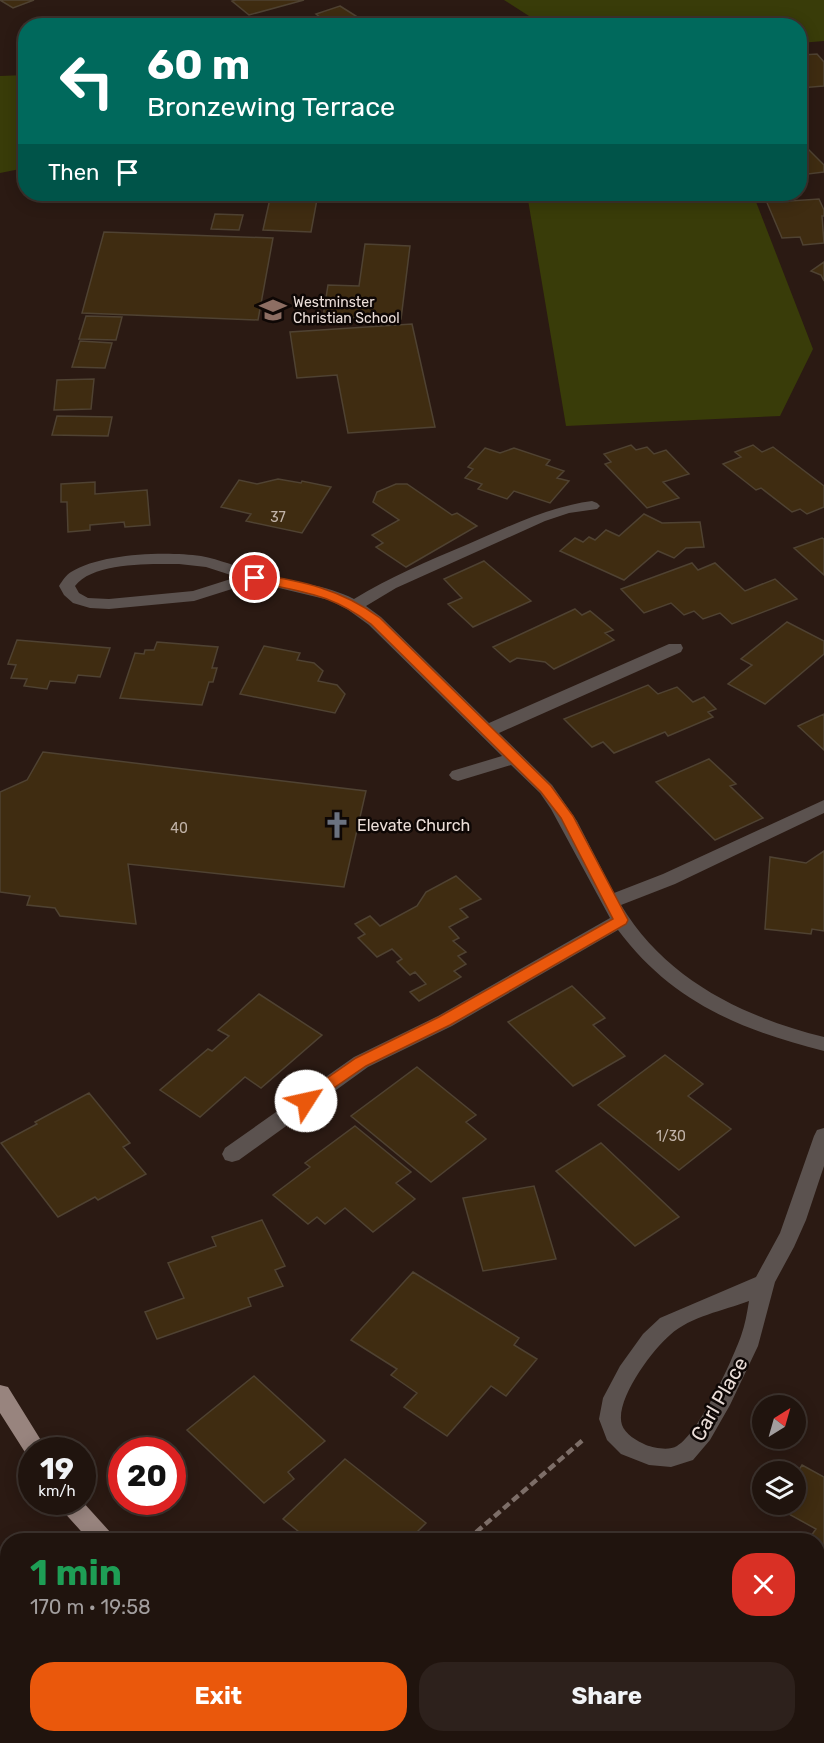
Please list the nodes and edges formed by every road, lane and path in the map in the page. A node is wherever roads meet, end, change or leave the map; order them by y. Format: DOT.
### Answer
graph roads {
  1 [pos="592,506"];
  2 [pos="255,578"];
  3 [pos="355,606"];
  4 [pos="675,648"];
  5 [pos="487,731"];
  6 [pos="514,758"];
  7 [pos="458,775"];
  8 [pos="824,806"];
  9 [pos="610,902"];
  10 [pos="621,920"];
  11 [pos="824,1044"];
  12 [pos="824,1136"];
  13 [pos="232,1154"];
  14 [pos="764,1283"];
  15 [pos="0,1394"];
  16 [pos="589,1434"];
  17 [pos="28,1437"];
  18 [pos="81,1515"];
  19 [pos="97,1533"];
  20 [pos="475,1533"];
  1 -- 3 [label="street"];
  2 -- 2 [label="street"];
  2 -- 3 [label="street"];
  3 -- 5 [label="street"];
  4 -- 5 [label="street"];
  5 -- 6 [label="street"];
  6 -- 7 [label="street"];
  6 -- 9 [label="street"];
  8 -- 9 [label="street"];
  9 -- 10 [label="street"];
  10 -- 11 [label="street"];
  10 -- 13 [label="street"];
  12 -- 14 [label="street, Carl Place"];
  14 -- 14 [label="street, Carl Place"];
  15 -- 17 [label="main road"];
  16 -- 20 [label="path"];
  18 -- 19 [label="main road"];
}
